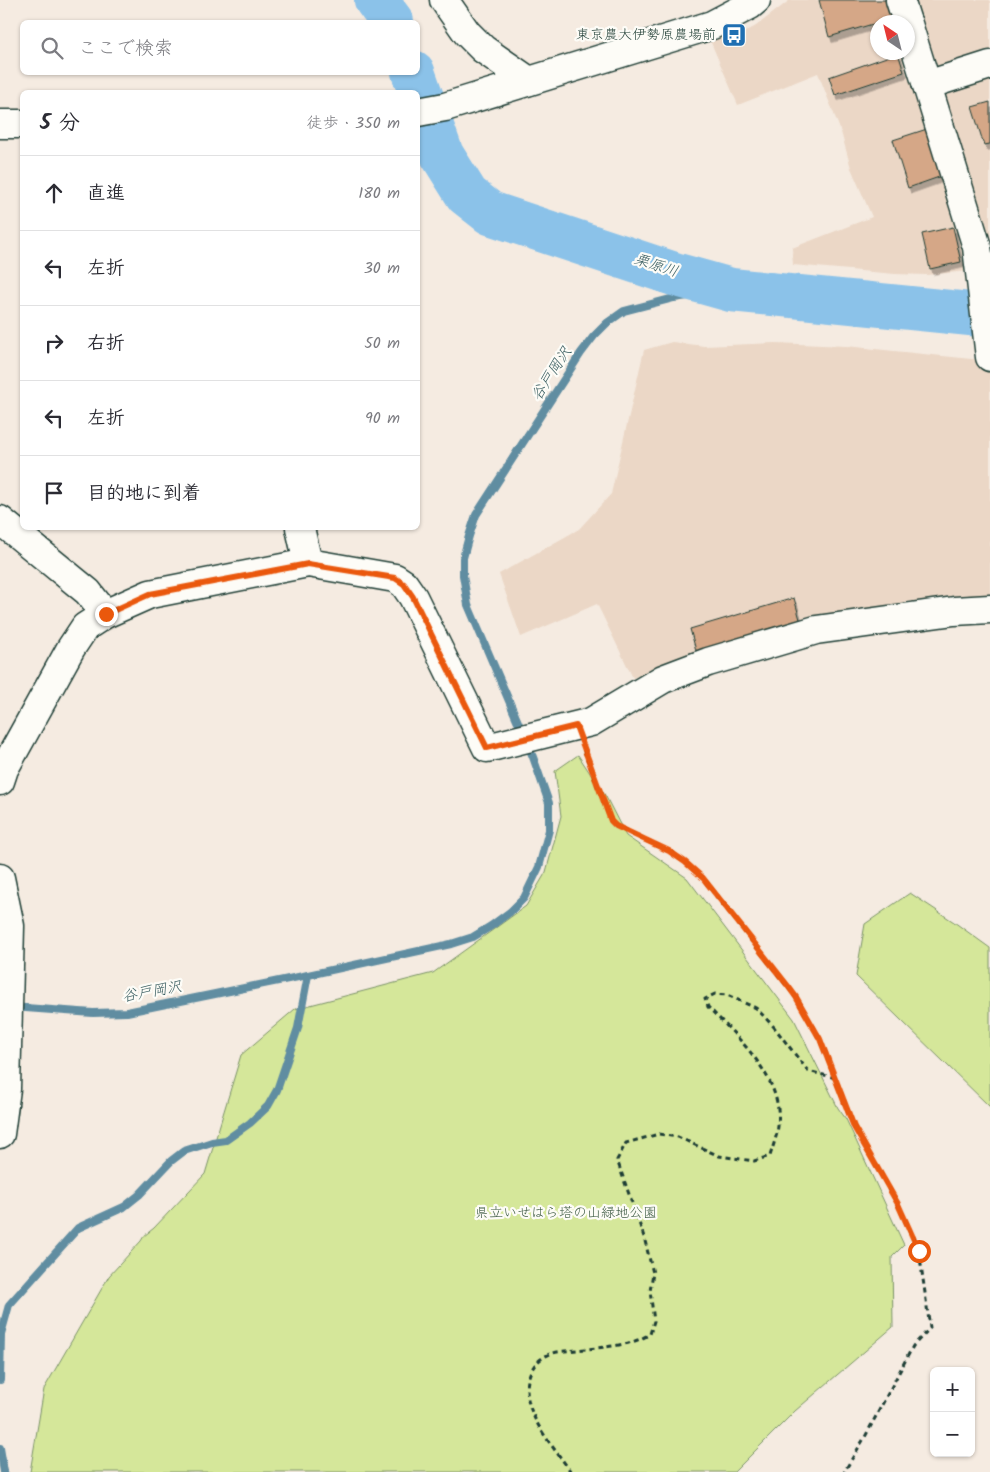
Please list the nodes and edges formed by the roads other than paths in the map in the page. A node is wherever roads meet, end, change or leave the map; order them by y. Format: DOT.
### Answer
graph roads {
  1 [pos="444,0"];
  2 [pos="756,0"];
  3 [pos="900,0"];
  4 [pos="905,15"];
  5 [pos="915,48"];
  6 [pos="990,65"];
  7 [pos="529,81"];
  8 [pos="927,85"];
  9 [pos="420,112"];
  10 [pos="0,124"];
  11 [pos="20,124"];
  12 [pos="990,353"];
  13 [pos="0,520"];
  14 [pos="300,530"];
  15 [pos="308,564"];
  16 [pos="990,609"];
  17 [pos="106,614"];
  18 [pos="0,780"];
  19 [pos="0,878"];
  20 [pos="0,1134"];
  1 -- 7 [label="street"];
  2 -- 7 [label="street"];
  3 -- 4 [label="street"];
  5 -- 8 [label="street"];
  6 -- 8 [label="street"];
  7 -- 9 [label="street"];
  8 -- 12 [label="street"];
  10 -- 11 [label="street"];
  13 -- 17 [label="street"];
  14 -- 15 [label="street"];
  15 -- 16 [label="street"];
  15 -- 17 [label="street"];
  17 -- 18 [label="street"];
  19 -- 20 [label="street"];
}
